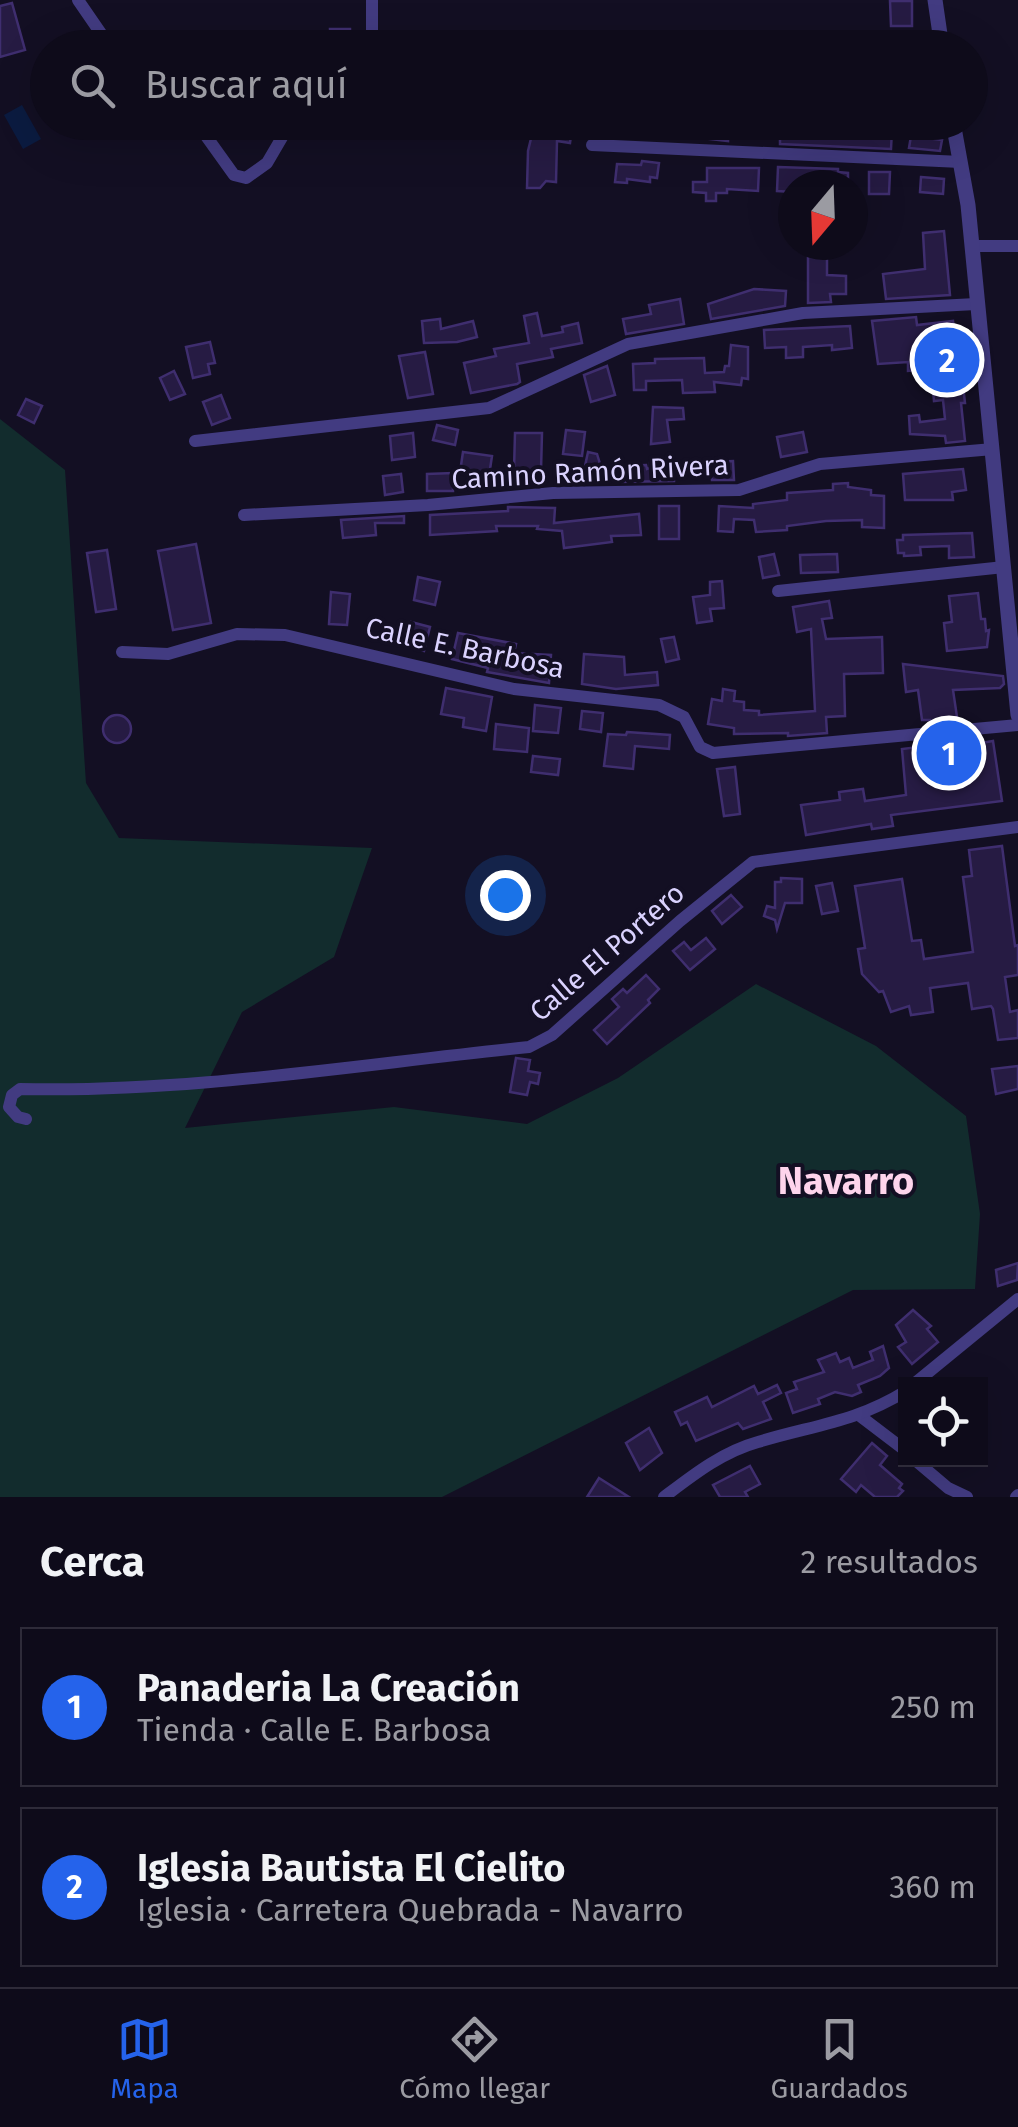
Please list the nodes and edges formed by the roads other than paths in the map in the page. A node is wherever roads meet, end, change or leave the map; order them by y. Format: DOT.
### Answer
graph roads {
  1 [pos="78,0"];
  2 [pos="372,0"];
  3 [pos="935,0"];
  4 [pos="98,30"];
  5 [pos="372,30"];
  6 [pos="939,30"];
  7 [pos="209,140"];
  8 [pos="280,140"];
  9 [pos="957,140"];
  10 [pos="592,146"];
  11 [pos="961,162"];
  12 [pos="972,246"];
  13 [pos="1018,246"];
  14 [pos="976,304"];
  15 [pos="196,441"];
  16 [pos="994,449"];
  17 [pos="244,515"];
  18 [pos="1010,576"];
  19 [pos="778,591"];
  20 [pos="122,652"];
  21 [pos="1017,698"];
  22 [pos="1018,715"];
  23 [pos="1018,725"];
  24 [pos="1018,826"];
  25 [pos="26,1119"];
  26 [pos="1018,1299"];
  27 [pos="923,1377"];
  28 [pos="898,1395"];
  29 [pos="860,1416"];
  30 [pos="898,1445"];
  31 [pos="923,1467"];
  32 [pos="664,1497"];
  33 [pos="968,1497"];
  1 -- 4 [label="street"];
  2 -- 5 [label="street"];
  3 -- 6 [label="street"];
  7 -- 8 [label="street"];
  9 -- 11 [label="street"];
  10 -- 11 [label="street"];
  11 -- 12 [label="street"];
  12 -- 13 [label="street"];
  12 -- 14 [label="street"];
  14 -- 15 [label="street"];
  14 -- 16 [label="street"];
  16 -- 17 [label="street, Camino Ramón Rivera"];
  16 -- 18 [label="street"];
  18 -- 19 [label="street"];
  18 -- 21 [label="street"];
  20 -- 23 [label="street, Calle E. Barbosa"];
  21 -- 22 [label="street"];
  24 -- 25 [label="street, Calle El Portero"];
  26 -- 27 [label="street"];
  28 -- 29 [label="street"];
  29 -- 30 [label="street"];
  29 -- 32 [label="street"];
  31 -- 33 [label="street"];
}
